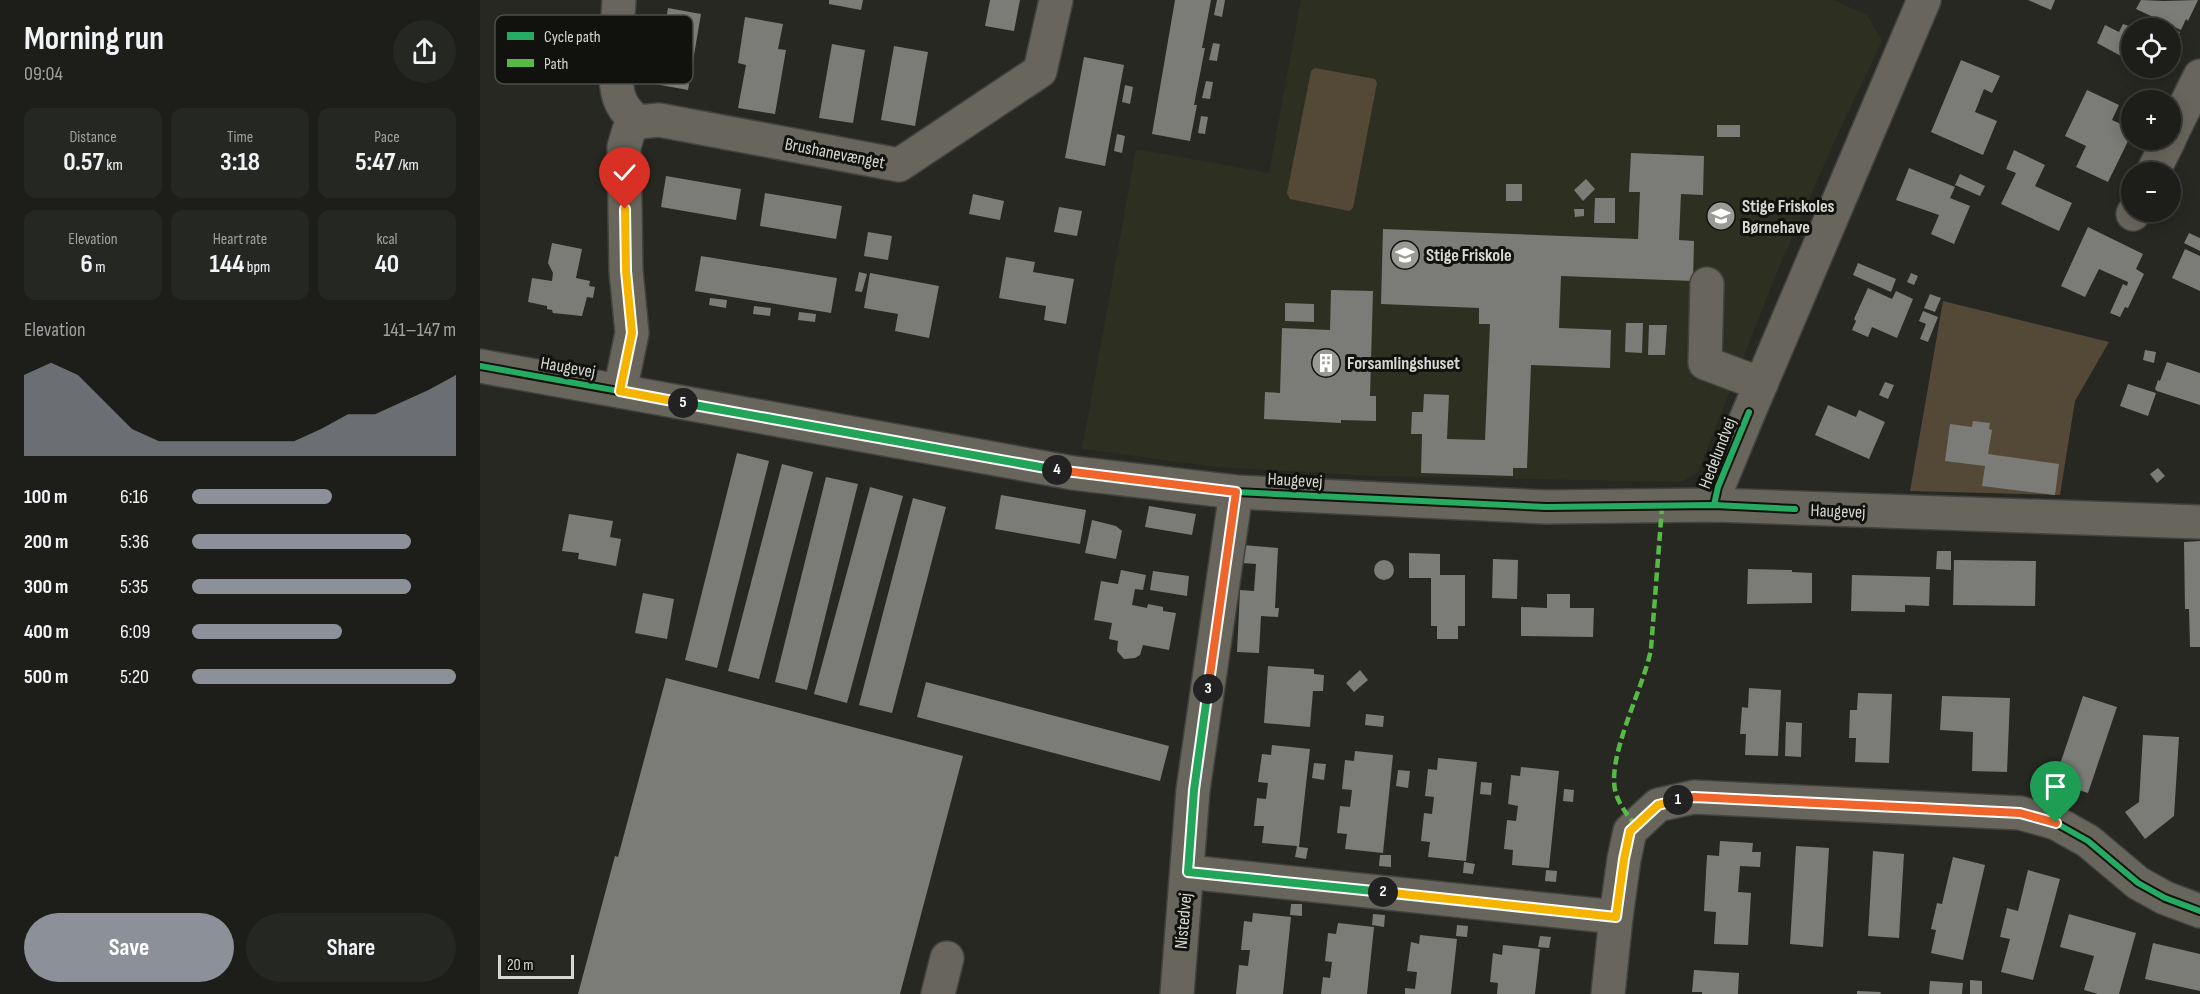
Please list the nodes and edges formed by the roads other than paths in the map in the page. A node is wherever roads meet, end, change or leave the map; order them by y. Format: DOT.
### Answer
graph roads {
  1 [pos="619,0"];
  2 [pos="1056,0"];
  3 [pos="1914,4"];
  4 [pos="618,15"];
  5 [pos="2200,76"];
  6 [pos="617,84"];
  7 [pos="2181,115"];
  8 [pos="638,122"];
  9 [pos="1707,284"];
  10 [pos="480,366"];
  11 [pos="1761,384"];
  12 [pos="620,391"];
  13 [pos="1236,492"];
  14 [pos="1714,505"];
  15 [pos="2200,522"];
  16 [pos="1188,872"];
  17 [pos="2200,911"];
  18 [pos="1616,917"];
  19 [pos="947,958"];
  20 [pos="938,994"];
  21 [pos="1177,994"];
  22 [pos="1608,994"];
  1 -- 4 [label="street"];
  2 -- 8 [label="street, Brushanevænget"];
  3 -- 11 [label="street, Hedelundvej"];
  5 -- 7 [label="street"];
  6 -- 8 [label="street"];
  8 -- 12 [label="street"];
  9 -- 11 [label="street"];
  10 -- 12 [label="street, Haugevej"];
  11 -- 14 [label="street, Hedelundvej"];
  12 -- 13 [label="street, Haugevej"];
  13 -- 14 [label="street, Haugevej"];
  13 -- 16 [label="street, Nistedvej"];
  14 -- 15 [label="street, Haugevej"];
  16 -- 18 [label="street"];
  16 -- 21 [label="street, Nistedvej"];
  17 -- 18 [label="street"];
  18 -- 22 [label="street"];
  19 -- 20 [label="street"];
}
